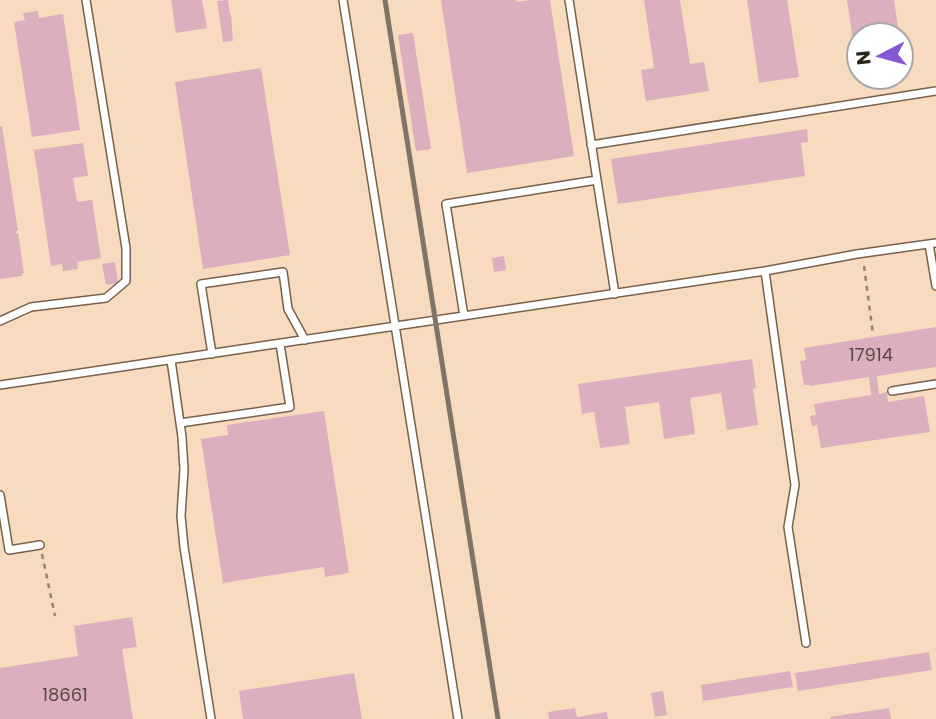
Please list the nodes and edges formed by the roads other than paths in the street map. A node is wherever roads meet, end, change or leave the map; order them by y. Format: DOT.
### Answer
graph roads {
  1 [pos="86,0"];
  2 [pos="343,0"];
  3 [pos="569,0"];
  4 [pos="936,91"];
  5 [pos="591,145"];
  6 [pos="597,180"];
  7 [pos="933,243"];
  8 [pos="765,271"];
  9 [pos="936,285"];
  10 [pos="615,294"];
  11 [pos="464,316"];
  12 [pos="0,321"];
  13 [pos="395,327"];
  14 [pos="304,340"];
  15 [pos="280,344"];
  16 [pos="212,354"];
  17 [pos="171,360"];
  18 [pos="0,383"];
  19 [pos="936,384"];
  20 [pos="892,391"];
  21 [pos="180,423"];
  22 [pos="0,495"];
  23 [pos="40,545"];
  24 [pos="806,643"];
  25 [pos="211,719"];
  26 [pos="458,719"];
  1 -- 12 [label="lane"];
  2 -- 13 [label="lane"];
  3 -- 5 [label="lane"];
  4 -- 5 [label="lane"];
  5 -- 6 [label="lane"];
  6 -- 10 [label="lane"];
  6 -- 11 [label="lane"];
  7 -- 8 [label="lane"];
  7 -- 9 [label="lane"];
  8 -- 10 [label="lane"];
  8 -- 24 [label="lane"];
  10 -- 11 [label="lane"];
  11 -- 13 [label="lane"];
  13 -- 14 [label="lane"];
  13 -- 26 [label="lane"];
  14 -- 15 [label="lane"];
  14 -- 16 [label="lane"];
  15 -- 16 [label="lane"];
  15 -- 21 [label="lane"];
  16 -- 17 [label="lane"];
  17 -- 18 [label="lane"];
  17 -- 21 [label="lane"];
  19 -- 20 [label="lane"];
  21 -- 25 [label="lane"];
  22 -- 23 [label="lane"];
}
